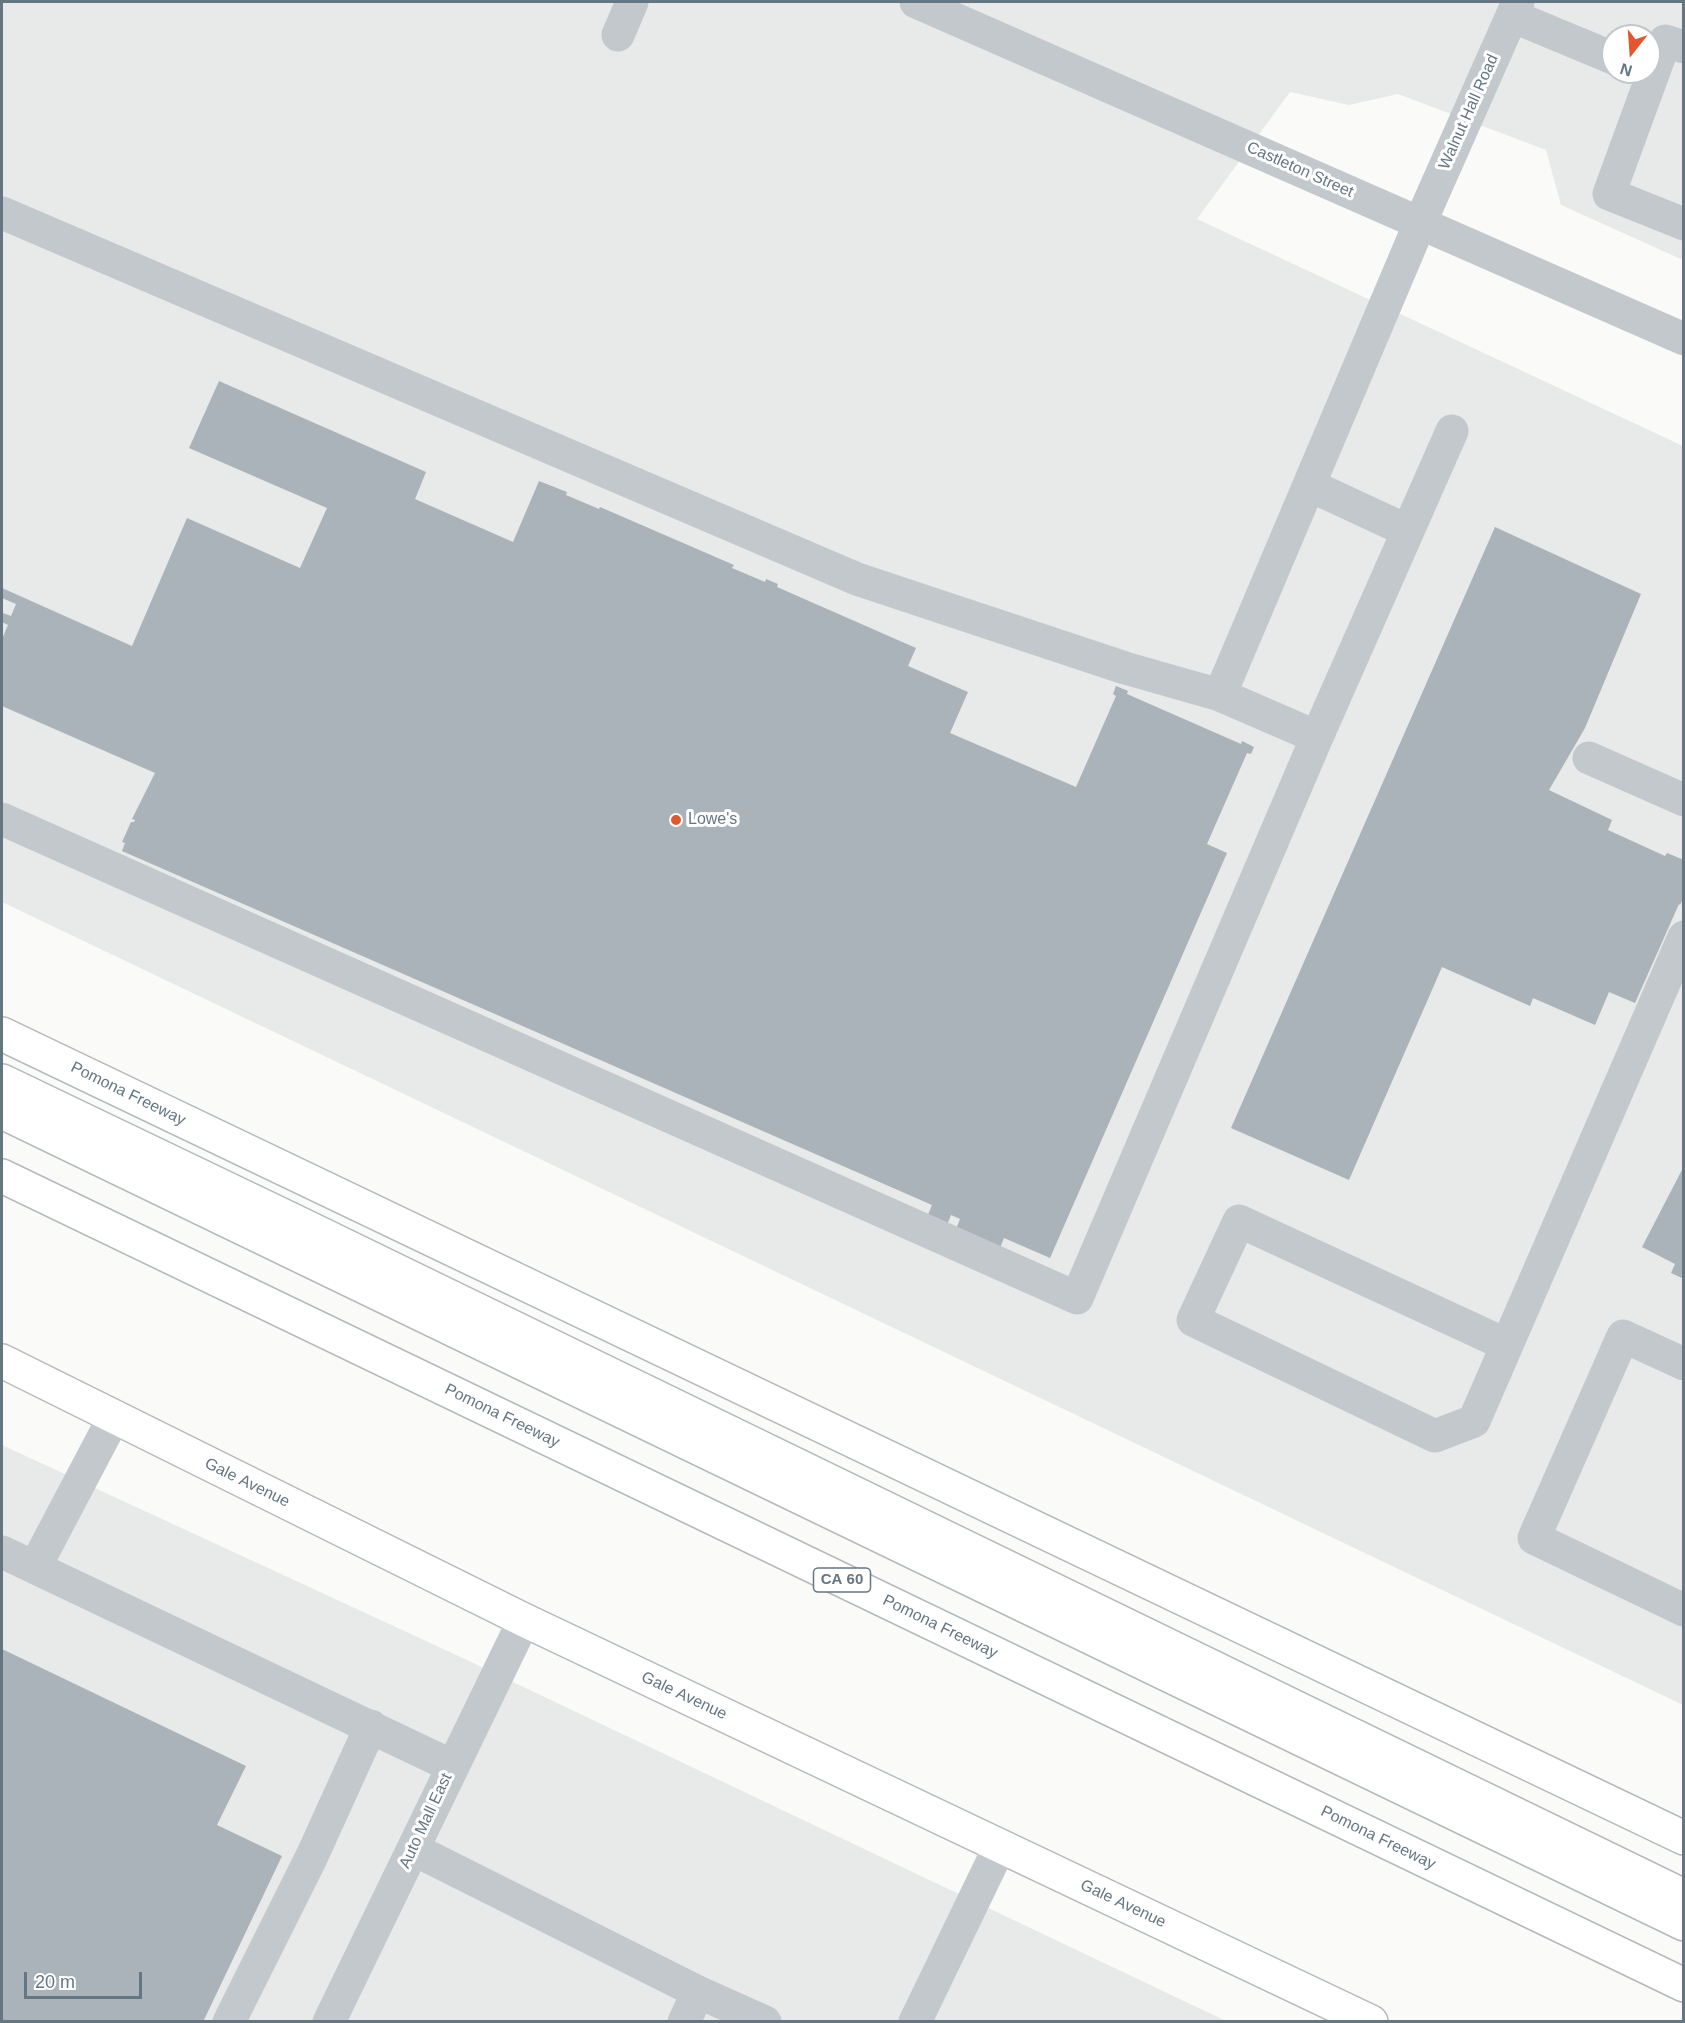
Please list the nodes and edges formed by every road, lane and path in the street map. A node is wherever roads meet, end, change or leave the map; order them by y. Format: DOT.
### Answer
graph roads {
  1 [pos="632,2"];
  2 [pos="916,2"];
  3 [pos="1515,9"];
  4 [pos="618,35"];
  5 [pos="1683,47"];
  6 [pos="1661,49"];
  7 [pos="1601,52"];
  8 [pos="1645,84"];
  9 [pos="2,213"];
  10 [pos="1420,223"];
  11 [pos="1683,224"];
  12 [pos="1683,339"];
  13 [pos="1452,431"];
  14 [pos="1309,485"];
  15 [pos="1408,531"];
  16 [pos="1220,695"];
  17 [pos="1317,737"];
  18 [pos="1589,758"];
  19 [pos="1683,800"];
  20 [pos="2,819"];
  21 [pos="1683,937"];
  22 [pos="2,1034"];
  23 [pos="2,1081"];
  24 [pos="2,1113"];
  25 [pos="2,1176"];
  26 [pos="1506,1345"];
  27 [pos="2,1361"];
  28 [pos="1683,1364"];
  29 [pos="114,1417"];
  30 [pos="2,1552"];
  31 [pos="34,1567"];
  32 [pos="1683,1610"];
  33 [pos="524,1620"];
  34 [pos="371,1726"];
  35 [pos="452,1766"];
  36 [pos="1683,1838"];
  37 [pos="1000,1846"];
  38 [pos="413,1849"];
  39 [pos="1683,1896"];
  40 [pos="1683,1924"];
  41 [pos="1683,1985"];
  42 [pos="698,1992"];
  43 [pos="229,2022"];
  44 [pos="329,2022"];
  45 [pos="684,2022"];
  46 [pos="765,2022"];
  47 [pos="915,2022"];
  48 [pos="1371,2022"];
  1 -- 4 [label="street"];
  2 -- 10 [label="street, Castleton Street"];
  3 -- 7 [label="street"];
  3 -- 10 [label="street, Walnut Hall Road"];
  5 -- 6 [label="street"];
  8 -- 11 [label="street"];
  9 -- 16 [label="street"];
  10 -- 12 [label="street, Castleton Street"];
  10 -- 14 [label="street, Walnut Hall Road"];
  13 -- 15 [label="street"];
  14 -- 15 [label="street"];
  14 -- 16 [label="street, Walnut Hall Road"];
  15 -- 17 [label="street"];
  16 -- 17 [label="street"];
  17 -- 20 [label="street"];
  18 -- 19 [label="street"];
  21 -- 26 [label="street"];
  22 -- 36 [label="main road, Pomona Freeway"];
  23 -- 39 [label="main road"];
  24 -- 40 [label="main road"];
  25 -- 41 [label="main road, Pomona Freeway / CA 60"];
  26 -- 26 [label="street"];
  27 -- 29 [label="main road, Gale Avenue"];
  28 -- 32 [label="street"];
  29 -- 31 [label="street"];
  29 -- 33 [label="main road, Gale Avenue"];
  30 -- 31 [label="street"];
  31 -- 34 [label="street"];
  33 -- 35 [label="street, Auto Mall East"];
  33 -- 37 [label="main road, Gale Avenue"];
  34 -- 35 [label="street"];
  34 -- 43 [label="street"];
  35 -- 38 [label="street, Auto Mall East"];
  37 -- 47 [label="street"];
  37 -- 48 [label="main road, Gale Avenue"];
  38 -- 42 [label="street"];
  38 -- 44 [label="street, Auto Mall East"];
  42 -- 45 [label="street"];
  42 -- 46 [label="street"];
}
